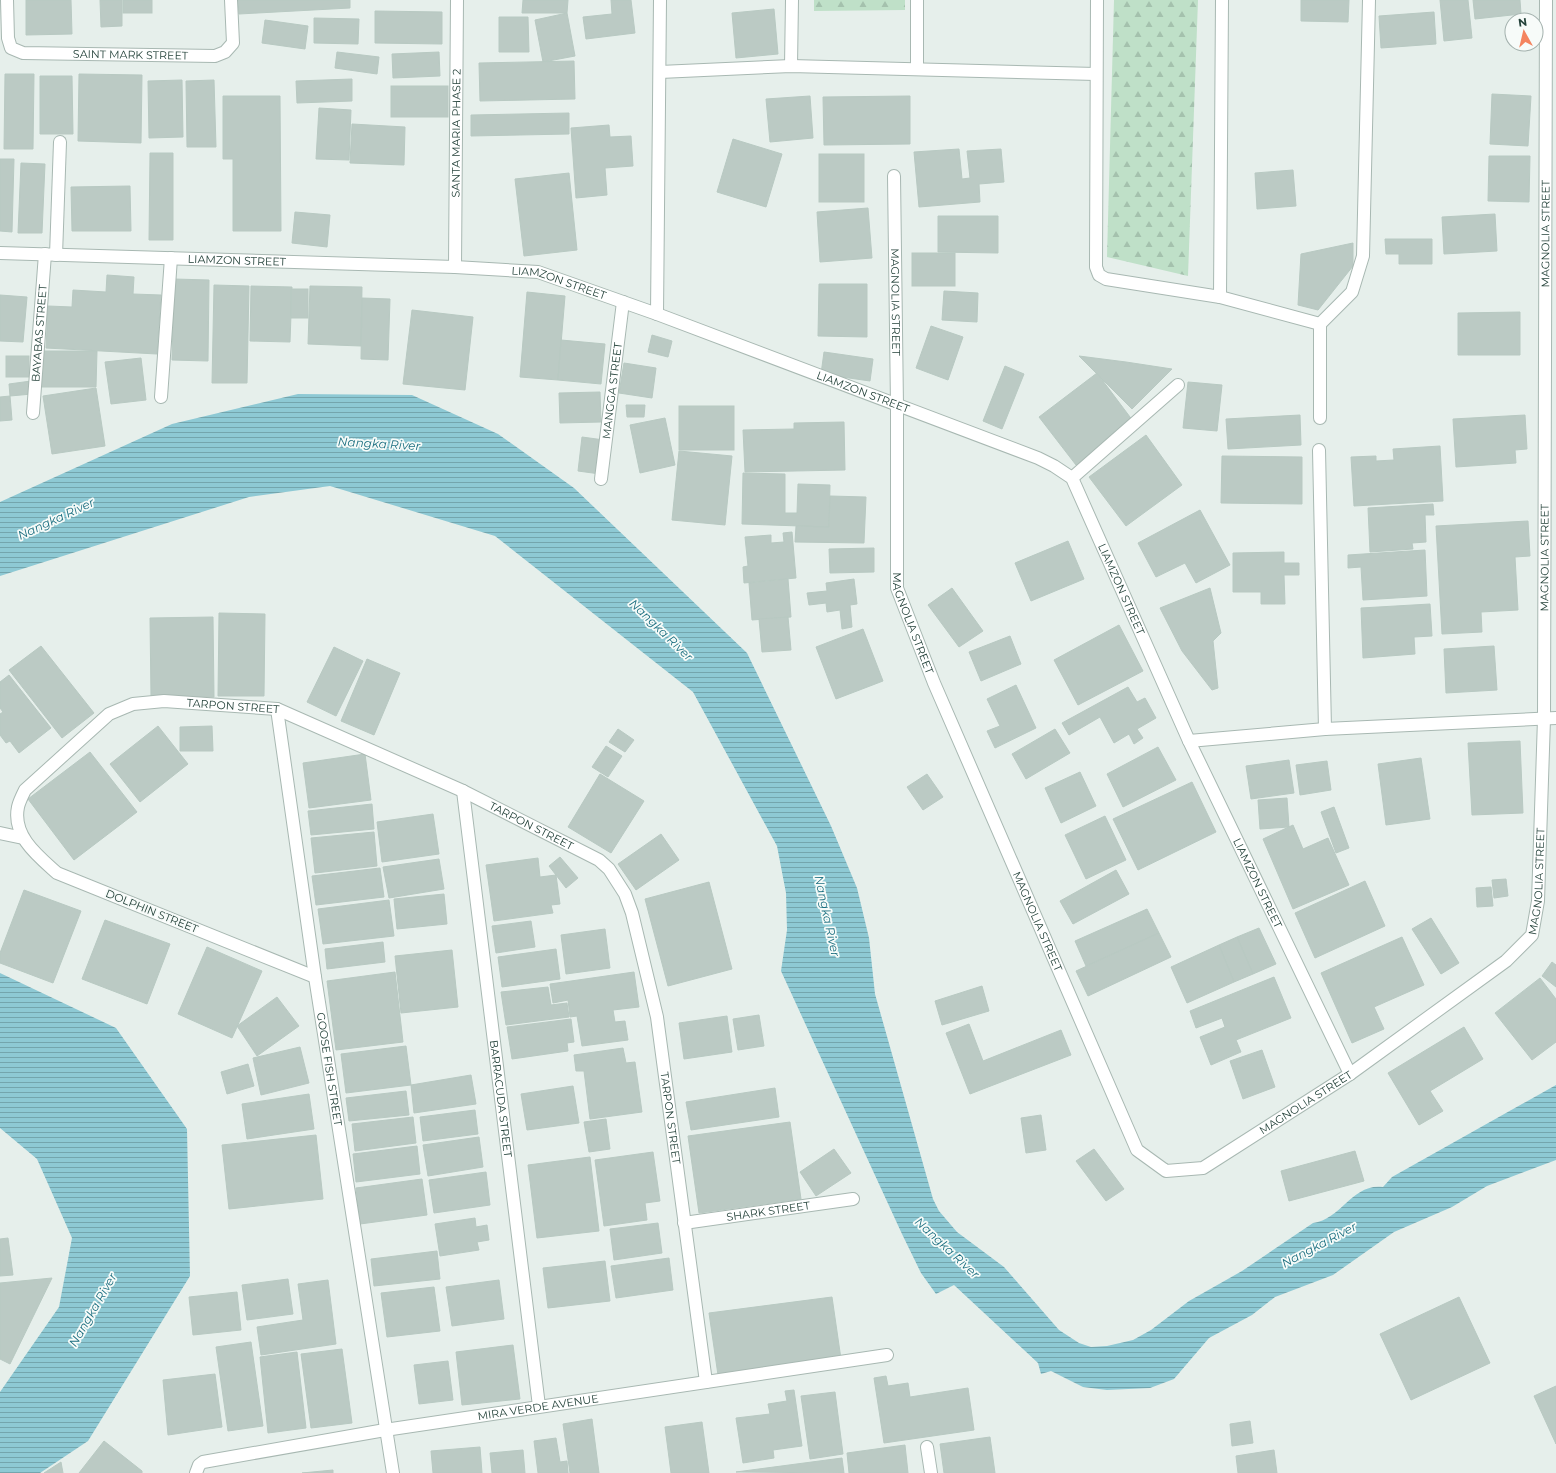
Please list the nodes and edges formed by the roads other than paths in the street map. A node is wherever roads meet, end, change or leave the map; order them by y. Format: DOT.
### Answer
graph roads {
  1 [pos="7,0"];
  2 [pos="232,0"];
  3 [pos="457,0"];
  4 [pos="660,0"];
  5 [pos="792,0"];
  6 [pos="917,0"];
  7 [pos="1097,0"];
  8 [pos="1222,0"];
  9 [pos="1369,0"];
  10 [pos="1550,6"];
  11 [pos="791,66"];
  12 [pos="916,68"];
  13 [pos="660,72"];
  14 [pos="1096,74"];
  15 [pos="60,142"];
  16 [pos="894,176"];
  17 [pos="0,253"];
  18 [pos="50,255"];
  19 [pos="171,258"];
  20 [pos="455,267"];
  21 [pos="1220,297"];
  22 [pos="623,302"];
  23 [pos="657,314"];
  24 [pos="1320,324"];
  25 [pos="1178,385"];
  26 [pos="161,397"];
  27 [pos="897,406"];
  28 [pos="33,413"];
  29 [pos="1320,418"];
  30 [pos="1319,450"];
  31 [pos="1072,478"];
  32 [pos="601,479"];
  33 [pos="277,709"];
  34 [pos="1556,718"];
  35 [pos="1544,719"];
  36 [pos="1325,729"];
  37 [pos="1189,741"];
  38 [pos="463,791"];
  39 [pos="0,833"];
  40 [pos="23,838"];
  41 [pos="315,977"];
  42 [pos="1350,1074"];
  43 [pos="853,1199"];
  44 [pos="684,1223"];
  45 [pos="887,1354"];
  46 [pos="706,1382"];
  47 [pos="539,1406"];
  48 [pos="385,1430"];
  49 [pos="927,1447"];
  50 [pos="196,1473"];
  51 [pos="393,1473"];
  52 [pos="931,1473"];
  1 -- 2 [label="street, SAINT MARK STREET"];
  3 -- 20 [label="street, SANTA MARIA PHASE 2"];
  4 -- 13 [label="street"];
  5 -- 11 [label="street"];
  6 -- 12 [label="street"];
  7 -- 14 [label="street"];
  8 -- 21 [label="street"];
  9 -- 24 [label="street"];
  10 -- 35 [label="street, MAGNOLIA STREET"];
  11 -- 12 [label="street"];
  11 -- 13 [label="street"];
  12 -- 14 [label="street"];
  13 -- 23 [label="street"];
  14 -- 21 [label="street"];
  15 -- 18 [label="street, BAYABAS STREET"];
  16 -- 27 [label="street, MAGNOLIA STREET"];
  17 -- 18 [label="street, LIAMZON STREET"];
  18 -- 19 [label="street, LIAMZON STREET"];
  18 -- 28 [label="street, BAYABAS STREET"];
  19 -- 20 [label="street, LIAMZON STREET"];
  19 -- 26 [label="street"];
  20 -- 22 [label="street, LIAMZON STREET"];
  21 -- 24 [label="street"];
  22 -- 23 [label="street, LIAMZON STREET"];
  22 -- 32 [label="street, MANGGA STREET"];
  23 -- 27 [label="street, LIAMZON STREET"];
  24 -- 29 [label="street"];
  25 -- 31 [label="street"];
  27 -- 31 [label="street, LIAMZON STREET"];
  27 -- 42 [label="street, MAGNOLIA STREET"];
  30 -- 36 [label="street"];
  31 -- 37 [label="street, LIAMZON STREET"];
  33 -- 38 [label="street, TARPON STREET"];
  33 -- 40 [label="street, TARPON STREET"];
  33 -- 41 [label="street, GOOSE FISH STREET"];
  34 -- 35 [label="street"];
  35 -- 36 [label="street"];
  35 -- 42 [label="street, MAGNOLIA STREET"];
  36 -- 37 [label="street"];
  37 -- 42 [label="street, LIAMZON STREET"];
  38 -- 44 [label="street, TARPON STREET"];
  38 -- 47 [label="street, BARRACUDA STREET"];
  39 -- 40 [label="street"];
  40 -- 41 [label="street, DOLPHIN STREET"];
  41 -- 48 [label="street, GOOSE FISH STREET"];
  43 -- 44 [label="street, SHARK STREET"];
  44 -- 46 [label="street, TARPON STREET"];
  45 -- 46 [label="street, MIRA VERDE AVENUE"];
  46 -- 47 [label="street, MIRA VERDE AVENUE"];
  47 -- 48 [label="street, MIRA VERDE AVENUE"];
  48 -- 50 [label="street, MIRA VERDE AVENUE"];
  48 -- 51 [label="street, GOOSE FISH STREET"];
  49 -- 52 [label="street"];
}
